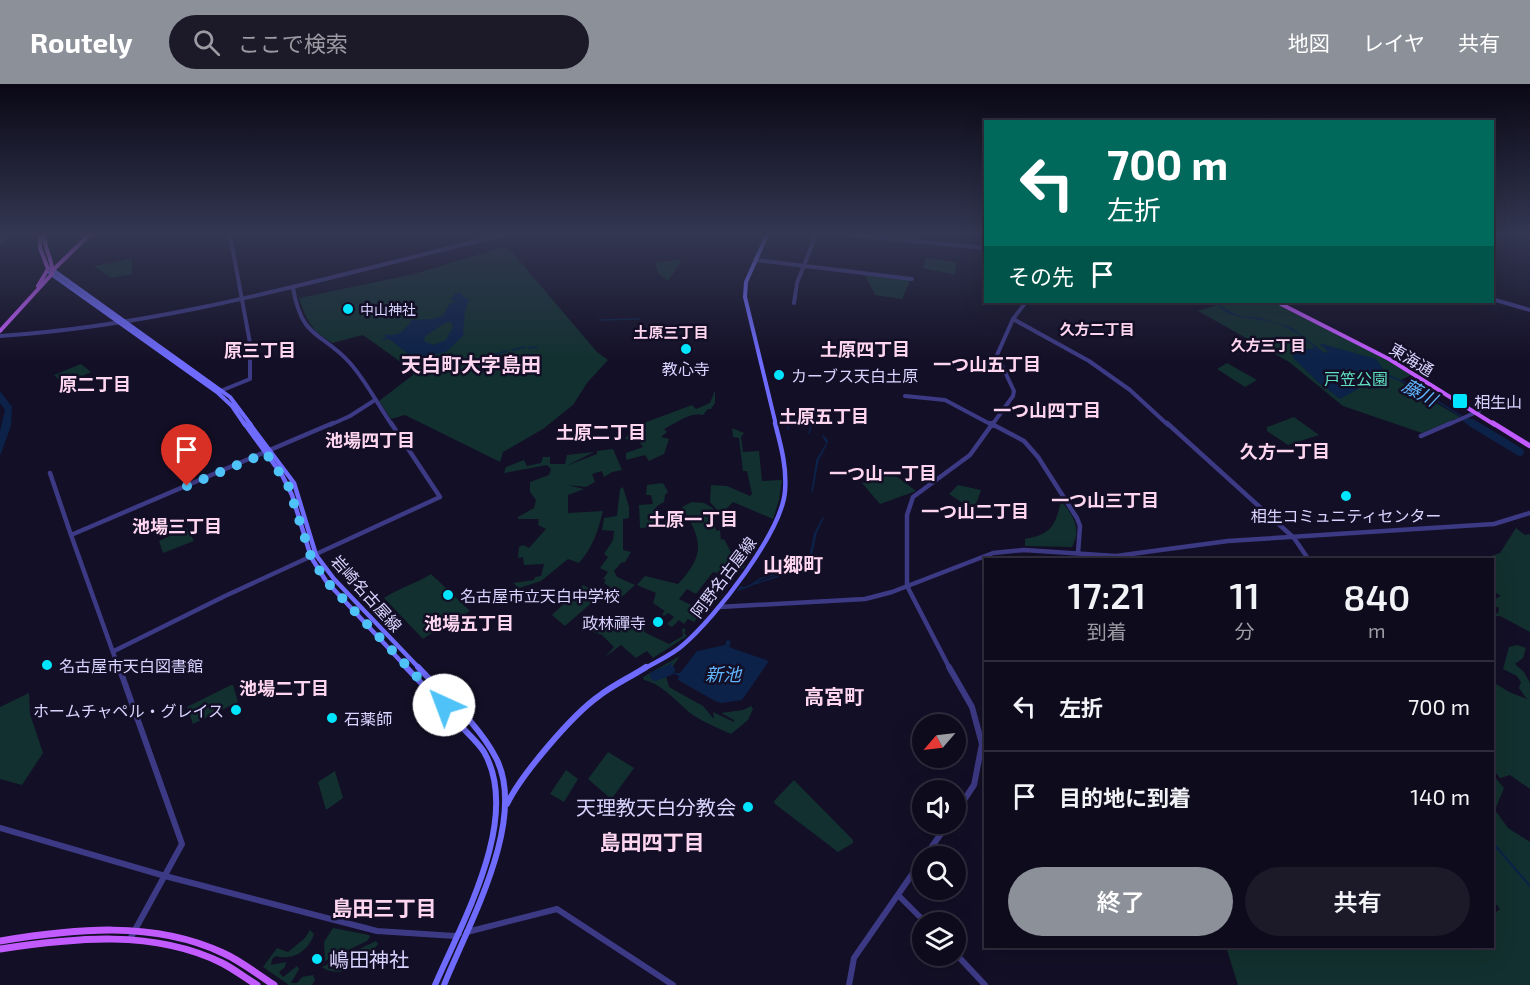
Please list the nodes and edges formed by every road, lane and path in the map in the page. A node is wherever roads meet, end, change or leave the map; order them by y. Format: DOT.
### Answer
graph roads {
  1 [pos="46,277"];
  2 [pos="46,277"];
  3 [pos="58,277"];
  4 [pos="238,277"];
  5 [pos="336,277"];
  6 [pos="748,277"];
  7 [pos="801,277"];
  8 [pos="896,277"];
  9 [pos="912,279"];
  10 [pos="293,288"];
  11 [pos="242,300"];
  12 [pos="1494,300"];
  13 [pos="794,303"];
  14 [pos="1025,303"];
  15 [pos="1281,303"];
  16 [pos="1530,310"];
  17 [pos="1013,319"];
  18 [pos="123,322"];
  19 [pos="0,328"];
  20 [pos="0,336"];
  21 [pos="220,391"];
  22 [pos="905,396"];
  23 [pos="375,400"];
  24 [pos="1478,412"];
  25 [pos="994,425"];
  26 [pos="1422,436"];
  27 [pos="1530,445"];
  28 [pos="269,452"];
  29 [pos="50,473"];
  30 [pos="1530,513"];
  31 [pos="71,535"];
  32 [pos="1294,538"];
  33 [pos="1078,553"];
  34 [pos="313,556"];
  35 [pos="1308,558"];
  36 [pos="907,586"];
  37 [pos="719,607"];
  38 [pos="114,651"];
  39 [pos="515,787"];
  40 [pos="506,792"];
  41 [pos="496,793"];
  42 [pos="966,798"];
  43 [pos="505,809"];
  44 [pos="0,828"];
  45 [pos="912,875"];
  46 [pos="165,876"];
  47 [pos="898,895"];
  48 [pos="915,912"];
  49 [pos="465,932"];
  50 [pos="132,935"];
  51 [pos="454,936"];
  52 [pos="0,941"];
  53 [pos="0,949"];
  54 [pos="966,965"];
  55 [pos="257,985"];
  56 [pos="274,985"];
  57 [pos="435,985"];
  58 [pos="444,985"];
  59 [pos="673,985"];
  60 [pos="849,985"];
  61 [pos="985,985"];
  1 -- 19 [label="main road"];
  2 -- 19 [label="main road"];
  3 -- 18 [label="main road, 岩崎名古屋線"];
  4 -- 11 [label="street"];
  5 -- 10 [label="street"];
  6 -- 37 [label="main road, 阿野名古屋線"];
  7 -- 13 [label="street"];
  8 -- 9 [label="street"];
  10 -- 11 [label="street"];
  10 -- 23 [label="street"];
  11 -- 18 [label="street"];
  11 -- 21 [label="street"];
  12 -- 16 [label="street"];
  14 -- 17 [label="street"];
  15 -- 24 [label="main road, 東海通"];
  17 -- 25 [label="street"];
  17 -- 32 [label="street"];
  18 -- 20 [label="street"];
  18 -- 21 [label="main road, 岩崎名古屋線"];
  21 -- 28 [label="main road, 岩崎名古屋線"];
  22 -- 25 [label="street"];
  23 -- 28 [label="street"];
  23 -- 34 [label="street"];
  24 -- 26 [label="street"];
  24 -- 27 [label="main road, 東海通"];
  25 -- 33 [label="street"];
  25 -- 36 [label="street"];
  28 -- 31 [label="street"];
  28 -- 34 [label="main road, 岩崎名古屋線"];
  29 -- 31 [label="street"];
  30 -- 32 [label="street"];
  31 -- 38 [label="street"];
  32 -- 33 [label="street"];
  32 -- 35 [label="street"];
  33 -- 36 [label="street"];
  34 -- 38 [label="street"];
  34 -- 40 [label="main road, 岩崎名古屋線"];
  34 -- 41 [label="main road, 岩崎名古屋線"];
  36 -- 37 [label="street"];
  36 -- 42 [label="street"];
  37 -- 39 [label="main road, 阿野名古屋線"];
  38 -- 46 [label="street"];
  39 -- 40 [label="main road, 阿野名古屋線"];
  39 -- 43 [label="main road, 阿野名古屋線"];
  40 -- 41 [label="main road, 阿野名古屋線"];
  40 -- 43 [label="main road, 阿野名古屋線"];
  41 -- 51 [label="main road"];
  43 -- 49 [label="main road, 阿野名古屋線"];
  44 -- 46 [label="street"];
  45 -- 47 [label="street"];
  46 -- 50 [label="street"];
  46 -- 51 [label="street"];
  47 -- 48 [label="street"];
  47 -- 60 [label="street"];
  49 -- 51 [label="street"];
  49 -- 58 [label="main road, 阿野名古屋線"];
  49 -- 59 [label="street"];
  50 -- 52 [label="main road"];
  50 -- 53 [label="main road"];
  50 -- 55 [label="main road"];
  50 -- 56 [label="main road"];
  51 -- 57 [label="main road"];
  54 -- 61 [label="street"];
}
